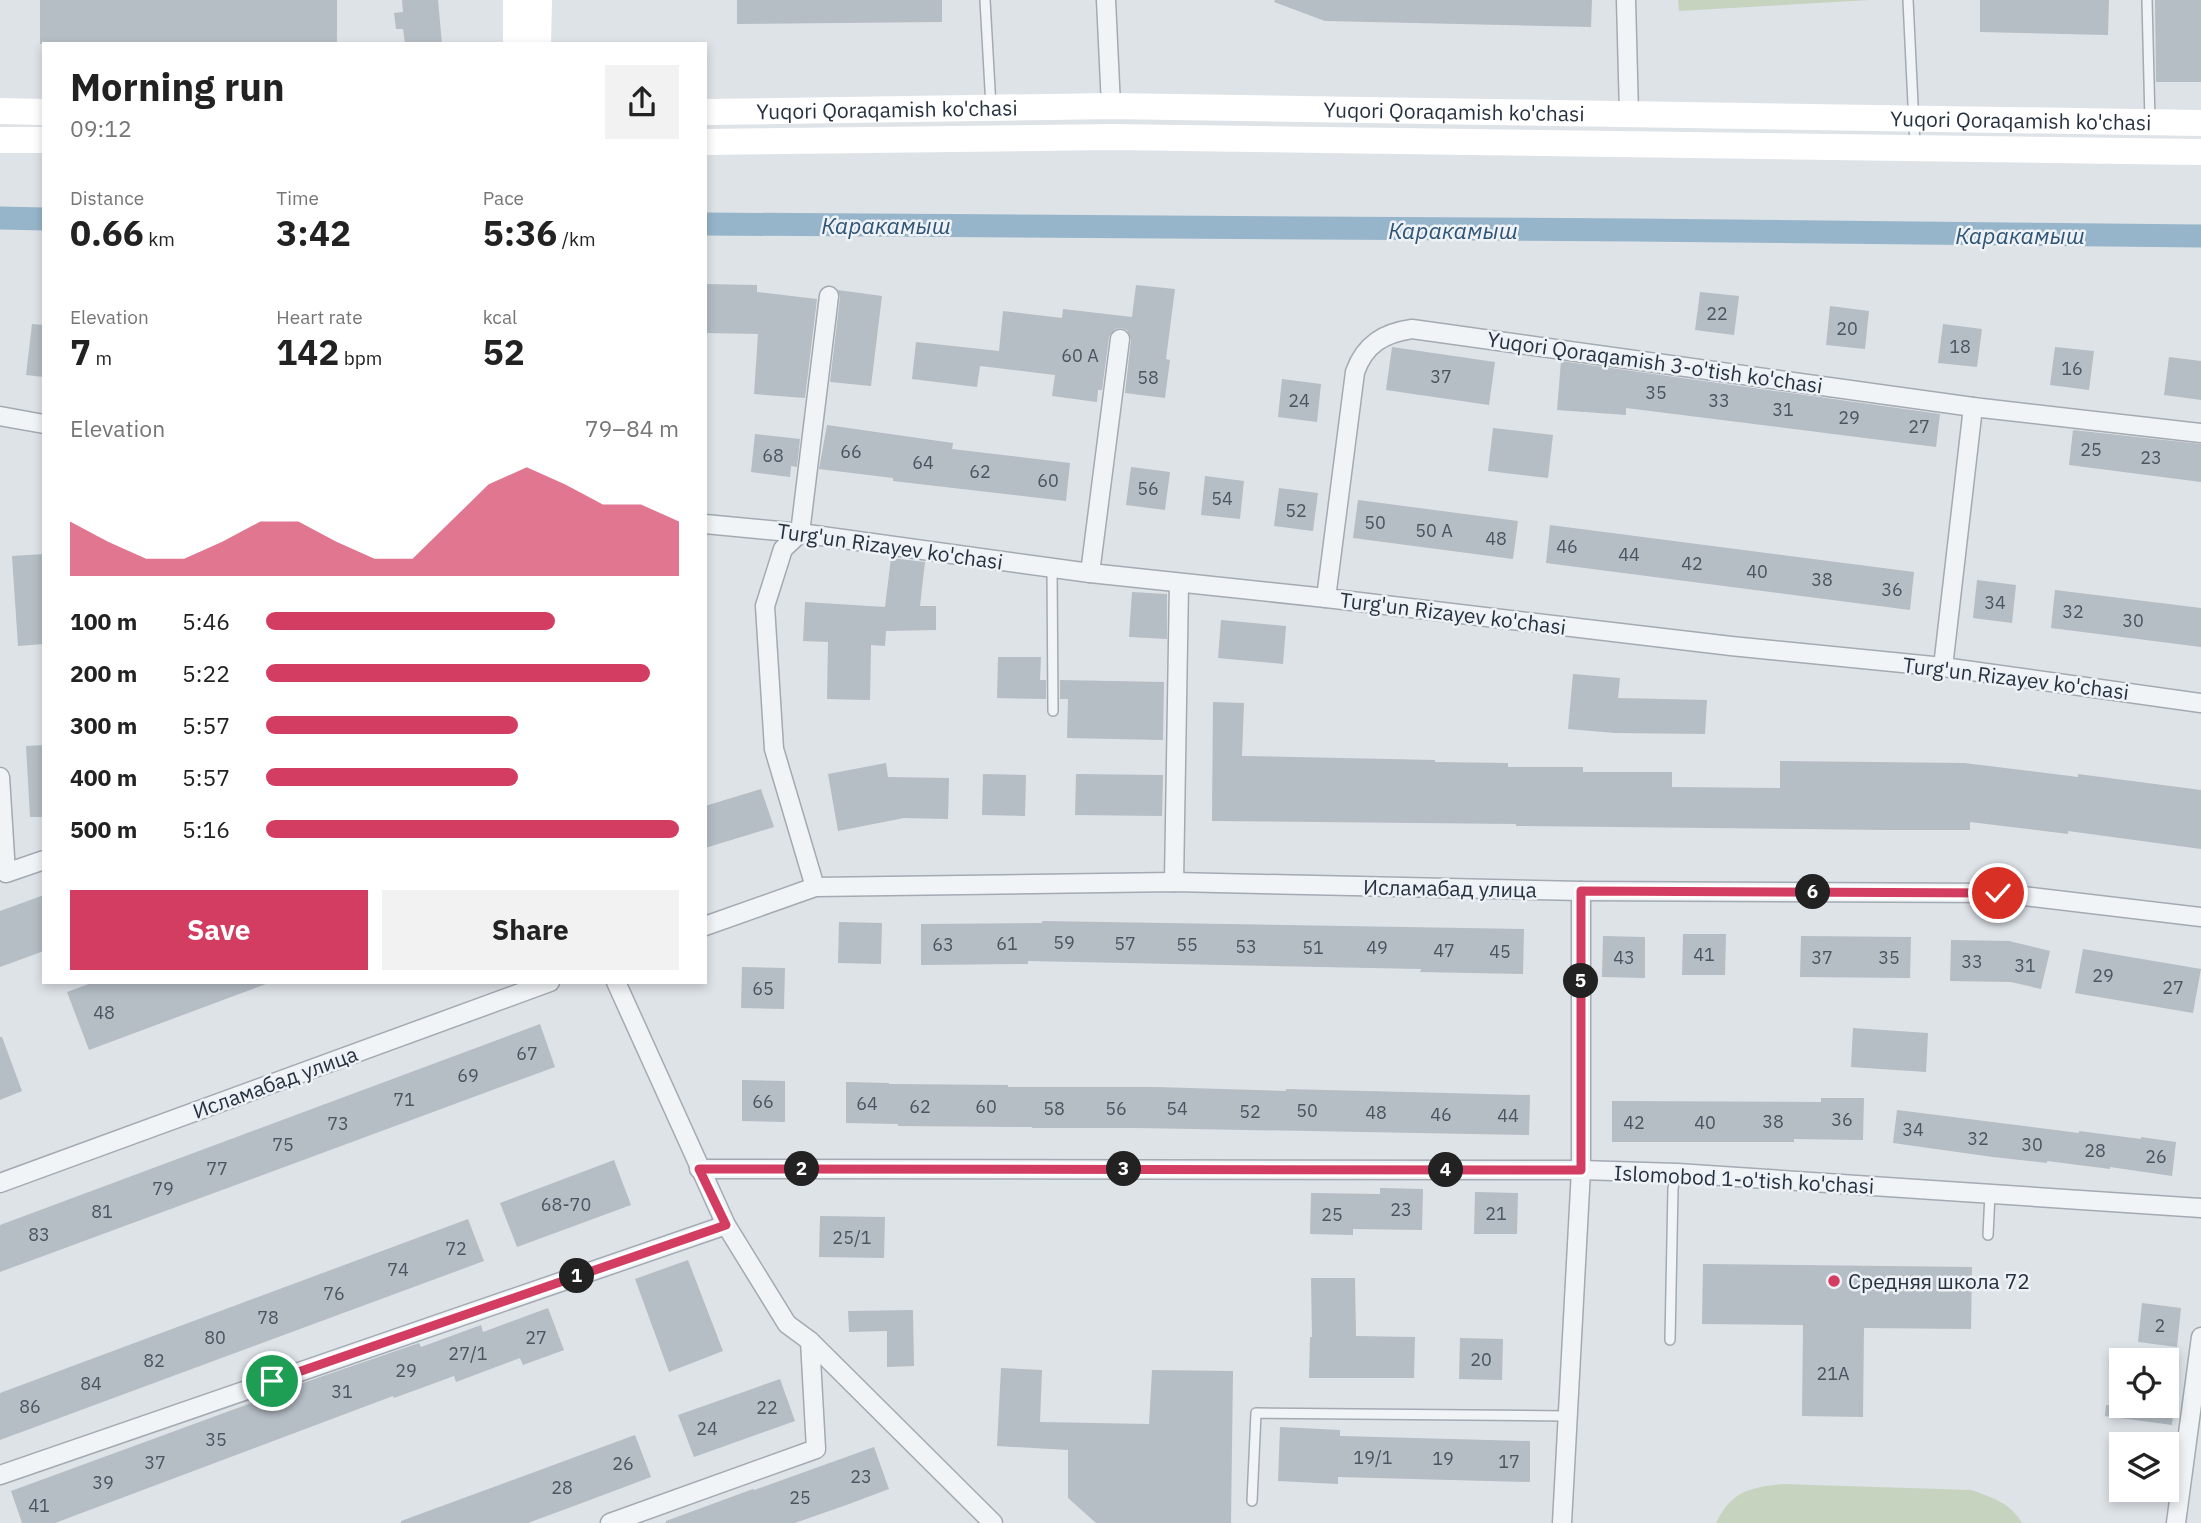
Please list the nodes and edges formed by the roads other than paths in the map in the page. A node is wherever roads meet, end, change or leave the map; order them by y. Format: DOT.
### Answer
graph roads {
  1 [pos="516,0"];
  2 [pos="539,0"];
  3 [pos="985,0"];
  4 [pos="1106,0"];
  5 [pos="1626,0"];
  6 [pos="1908,0"];
  7 [pos="2147,0"];
  8 [pos="516,42"];
  9 [pos="538,42"];
  10 [pos="1111,106"];
  11 [pos="991,108"];
  12 [pos="0,111"];
  13 [pos="42,112"];
  14 [pos="707,112"];
  15 [pos="1629,114"];
  16 [pos="1914,119"];
  17 [pos="2150,122"];
  18 [pos="2201,123"];
  19 [pos="0,140"];
  20 [pos="42,140"];
  21 [pos="707,142"];
  22 [pos="1915,148"];
  23 [pos="2201,152"];
  24 [pos="829,296"];
  25 [pos="1120,340"];
  26 [pos="1973,407"];
  27 [pos="0,416"];
  28 [pos="42,424"];
  29 [pos="2201,433"];
  30 [pos="707,524"];
  31 [pos="800,533"];
  32 [pos="1052,568"];
  33 [pos="1090,573"];
  34 [pos="1180,583"];
  35 [pos="1326,598"];
  36 [pos="1943,667"];
  37 [pos="2201,703"];
  38 [pos="1052,711"];
  39 [pos="0,777"];
  40 [pos="42,861"];
  41 [pos="1174,882"];
  42 [pos="815,887"];
  43 [pos="1581,891"];
  44 [pos="2201,917"];
  45 [pos="707,925"];
  46 [pos="545,984"];
  47 [pos="617,984"];
  48 [pos="699,1169"];
  49 [pos="1581,1170"];
  50 [pos="1677,1173"];
  51 [pos="0,1183"];
  52 [pos="1990,1194"];
  53 [pos="2201,1208"];
  54 [pos="726,1225"];
  55 [pos="1988,1235"];
  56 [pos="2201,1337"];
  57 [pos="1670,1340"];
  58 [pos="810,1341"];
  59 [pos="1566,1416"];
  60 [pos="2194,1456"];
  61 [pos="0,1475"];
  62 [pos="1252,1501"];
  63 [pos="610,1523"];
  64 [pos="993,1523"];
  65 [pos="1562,1523"];
  66 [pos="2176,1523"];
  1 -- 8 [label="main road"];
  2 -- 9 [label="main road"];
  3 -- 11 [label="lane"];
  4 -- 10 [label="street"];
  5 -- 15 [label="street"];
  6 -- 16 [label="lane"];
  7 -- 17 [label="lane"];
  10 -- 11 [label="main road, Yuqori Qoraqamish ko'chasi"];
  10 -- 15 [label="main road, Yuqori Qoraqamish ko'chasi"];
  11 -- 14 [label="main road, Yuqori Qoraqamish ko'chasi"];
  12 -- 13 [label="main road"];
  15 -- 16 [label="main road, Yuqori Qoraqamish ko'chasi"];
  16 -- 17 [label="main road, Yuqori Qoraqamish ko'chasi"];
  16 -- 22 [label="lane"];
  17 -- 18 [label="main road, Yuqori Qoraqamish ko'chasi"];
  19 -- 20 [label="main road"];
  21 -- 22 [label="main road, Yuqori Qoraqamish ko'chasi"];
  22 -- 23 [label="main road, Yuqori Qoraqamish ko'chasi"];
  24 -- 31 [label="street"];
  25 -- 33 [label="street"];
  26 -- 29 [label="street, Yuqori Qoraqamish 3-o'tish ko'chasi"];
  26 -- 35 [label="street, Yuqori Qoraqamish 3-o'tish ko'chasi"];
  26 -- 36 [label="street"];
  27 -- 28 [label="street"];
  30 -- 31 [label="street, Turg'un Rizayev ko'chasi"];
  31 -- 32 [label="street, Turg'un Rizayev ko'chasi"];
  31 -- 42 [label="street"];
  32 -- 33 [label="street, Turg'un Rizayev ko'chasi"];
  32 -- 38 [label="lane"];
  33 -- 34 [label="street, Turg'un Rizayev ko'chasi"];
  34 -- 35 [label="street, Turg'un Rizayev ko'chasi"];
  34 -- 41 [label="street"];
  35 -- 36 [label="street, Turg'un Rizayev ko'chasi"];
  36 -- 37 [label="street, Turg'un Rizayev ko'chasi"];
  39 -- 40 [label="street"];
  41 -- 42 [label="street, Исламабад улица"];
  41 -- 43 [label="street, Исламабад улица"];
  42 -- 45 [label="street, Исламабад улица"];
  43 -- 44 [label="street, Исламабад улица"];
  43 -- 49 [label="street"];
  46 -- 51 [label="street, Исламабад улица"];
  47 -- 48 [label="street"];
  48 -- 49 [label="street, Islomobod 1-o'tish ko'chasi"];
  48 -- 54 [label="street"];
  49 -- 50 [label="street, Islomobod 1-o'tish ko'chasi"];
  49 -- 59 [label="street"];
  50 -- 52 [label="street, Islomobod 1-o'tish ko'chasi"];
  50 -- 57 [label="lane"];
  52 -- 53 [label="street, Islomobod 1-o'tish ko'chasi"];
  52 -- 55 [label="lane"];
  54 -- 58 [label="street"];
  54 -- 61 [label="street"];
  56 -- 60 [label="street"];
  58 -- 63 [label="street"];
  58 -- 64 [label="street"];
  59 -- 62 [label="lane"];
  59 -- 65 [label="street"];
  60 -- 66 [label="street"];
}
